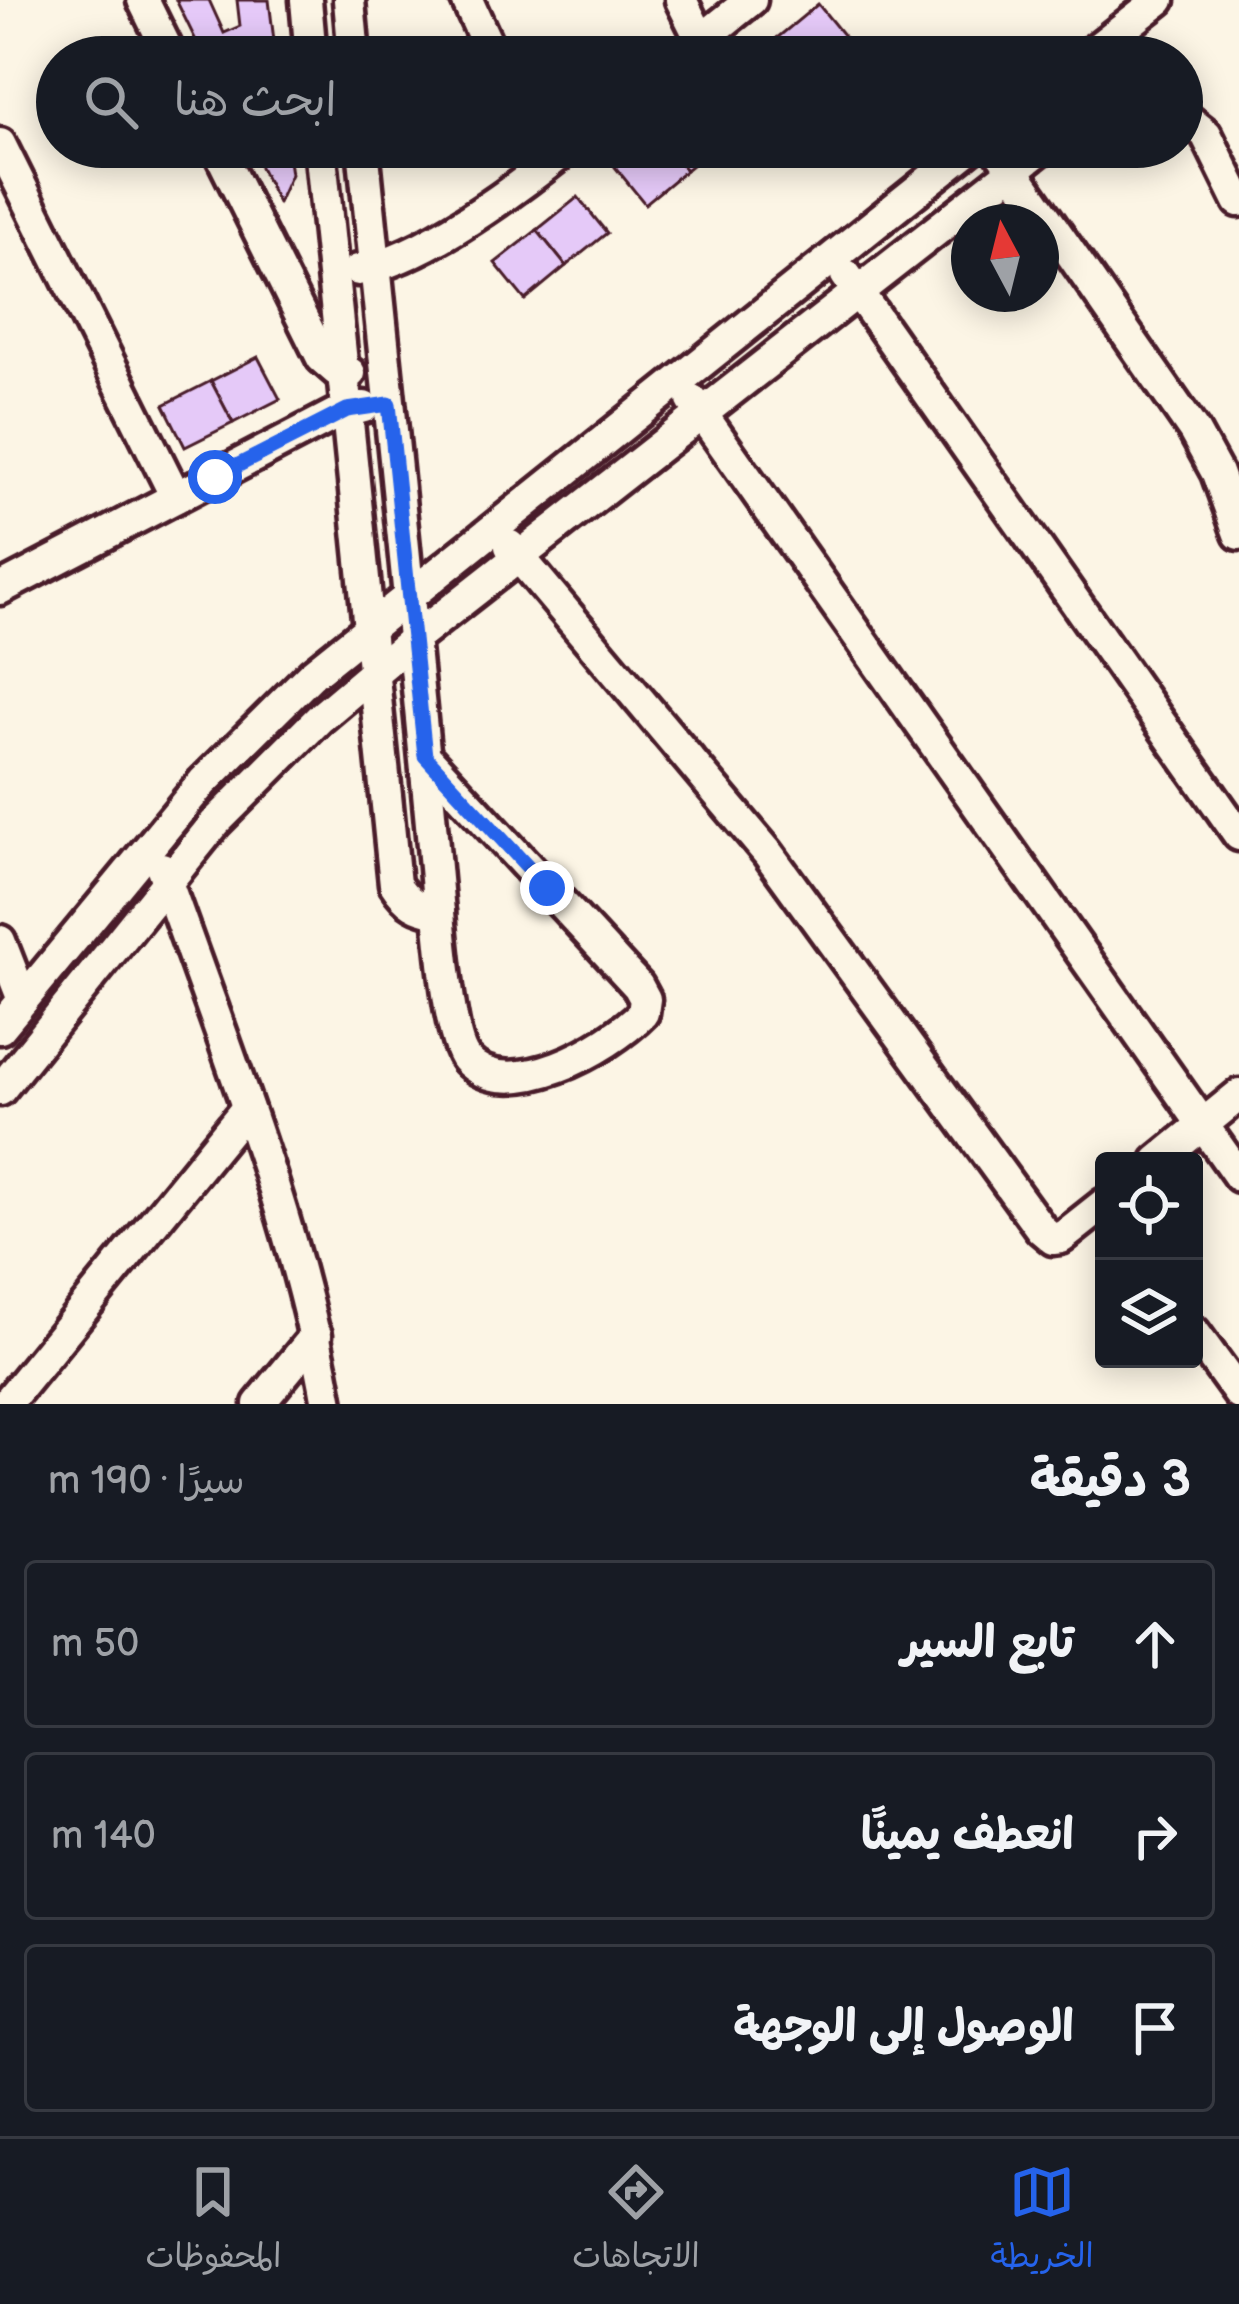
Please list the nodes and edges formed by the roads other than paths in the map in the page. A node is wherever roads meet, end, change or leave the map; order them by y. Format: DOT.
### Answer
graph roads {
  1 [pos="143,0"];
  2 [pos="306,0"];
  3 [pos="349,0"];
  4 [pos="467,0"];
  5 [pos="681,0"];
  6 [pos="751,0"];
  7 [pos="1159,0"];
  8 [pos="161,36"];
  9 [pos="309,36"];
  10 [pos="352,36"];
  11 [pos="483,36"];
  12 [pos="688,36"];
  13 [pos="706,36"];
  14 [pos="1113,36"];
  15 [pos="1203,132"];
  16 [pos="0,144"];
  17 [pos="228,168"];
  18 [pos="322,168"];
  19 [pos="365,168"];
  20 [pos="526,168"];
  21 [pos="945,168"];
  22 [pos="993,168"];
  23 [pos="1011,168"];
  24 [pos="1239,201"];
  25 [pos="834,256"];
  26 [pos="376,268"];
  27 [pos="333,274"];
  28 [pos="856,292"];
  29 [pos="335,368"];
  30 [pos="385,368"];
  31 [pos="680,380"];
  32 [pos="389,404"];
  33 [pos="340,412"];
  34 [pos="700,415"];
  35 [pos="176,497"];
  36 [pos="497,526"];
  37 [pos="1239,534"];
  38 [pos="519,558"];
  39 [pos="0,589"];
  40 [pos="409,596"];
  41 [pos="369,628"];
  42 [pos="416,638"];
  43 [pos="375,670"];
  44 [pos="425,756"];
  45 [pos="1237,826"];
  46 [pos="152,840"];
  47 [pos="167,881"];
  48 [pos="439,912"];
  49 [pos="0,941"];
  50 [pos="23,1000"];
  51 [pos="0,1028"];
  52 [pos="0,1090"];
  53 [pos="1239,1095"];
  54 [pos="247,1108"];
  55 [pos="1203,1126"];
  56 [pos="1170,1152"];
  57 [pos="1239,1176"];
  58 [pos="1095,1213"];
  59 [pos="316,1335"];
  60 [pos="1203,1344"];
  61 [pos="1239,1394"];
  62 [pos="6,1404"];
  63 [pos="259,1404"];
  64 [pos="328,1404"];
  1 -- 8 [label="street"];
  2 -- 9 [label="street"];
  3 -- 10 [label="street"];
  4 -- 11 [label="street"];
  5 -- 12 [label="street"];
  6 -- 13 [label="street"];
  7 -- 14 [label="street"];
  15 -- 24 [label="street"];
  16 -- 35 [label="street"];
  17 -- 29 [label="street"];
  18 -- 27 [label="street"];
  19 -- 26 [label="street"];
  20 -- 26 [label="street"];
  21 -- 25 [label="street"];
  22 -- 28 [label="street"];
  23 -- 37 [label="street"];
  25 -- 28 [label="street"];
  25 -- 31 [label="street"];
  26 -- 27 [label="street"];
  26 -- 30 [label="street"];
  27 -- 29 [label="street"];
  28 -- 34 [label="street"];
  28 -- 45 [label="street"];
  29 -- 30 [label="street"];
  29 -- 33 [label="street"];
  30 -- 32 [label="street"];
  31 -- 34 [label="street"];
  31 -- 36 [label="street"];
  32 -- 33 [label="street"];
  32 -- 40 [label="street"];
  33 -- 35 [label="street"];
  33 -- 41 [label="street"];
  34 -- 38 [label="street"];
  34 -- 55 [label="street"];
  35 -- 39 [label="street"];
  36 -- 38 [label="street"];
  36 -- 40 [label="street"];
  38 -- 42 [label="street"];
  38 -- 58 [label="street"];
  40 -- 41 [label="street"];
  40 -- 42 [label="street"];
  41 -- 43 [label="street"];
  41 -- 46 [label="street"];
  42 -- 43 [label="street"];
  42 -- 44 [label="street"];
  43 -- 47 [label="street"];
  43 -- 48 [label="street"];
  44 -- 48 [label="street"];
  44 -- 48 [label="street"];
  46 -- 47 [label="street"];
  46 -- 50 [label="street"];
  47 -- 52 [label="street"];
  47 -- 54 [label="street"];
  49 -- 50 [label="street"];
  50 -- 51 [label="street"];
  53 -- 55 [label="street"];
  54 -- 59 [label="street"];
  54 -- 62 [label="street"];
  55 -- 56 [label="street"];
  55 -- 57 [label="street"];
  59 -- 63 [label="street"];
  59 -- 64 [label="street"];
  60 -- 61 [label="street"];
}
